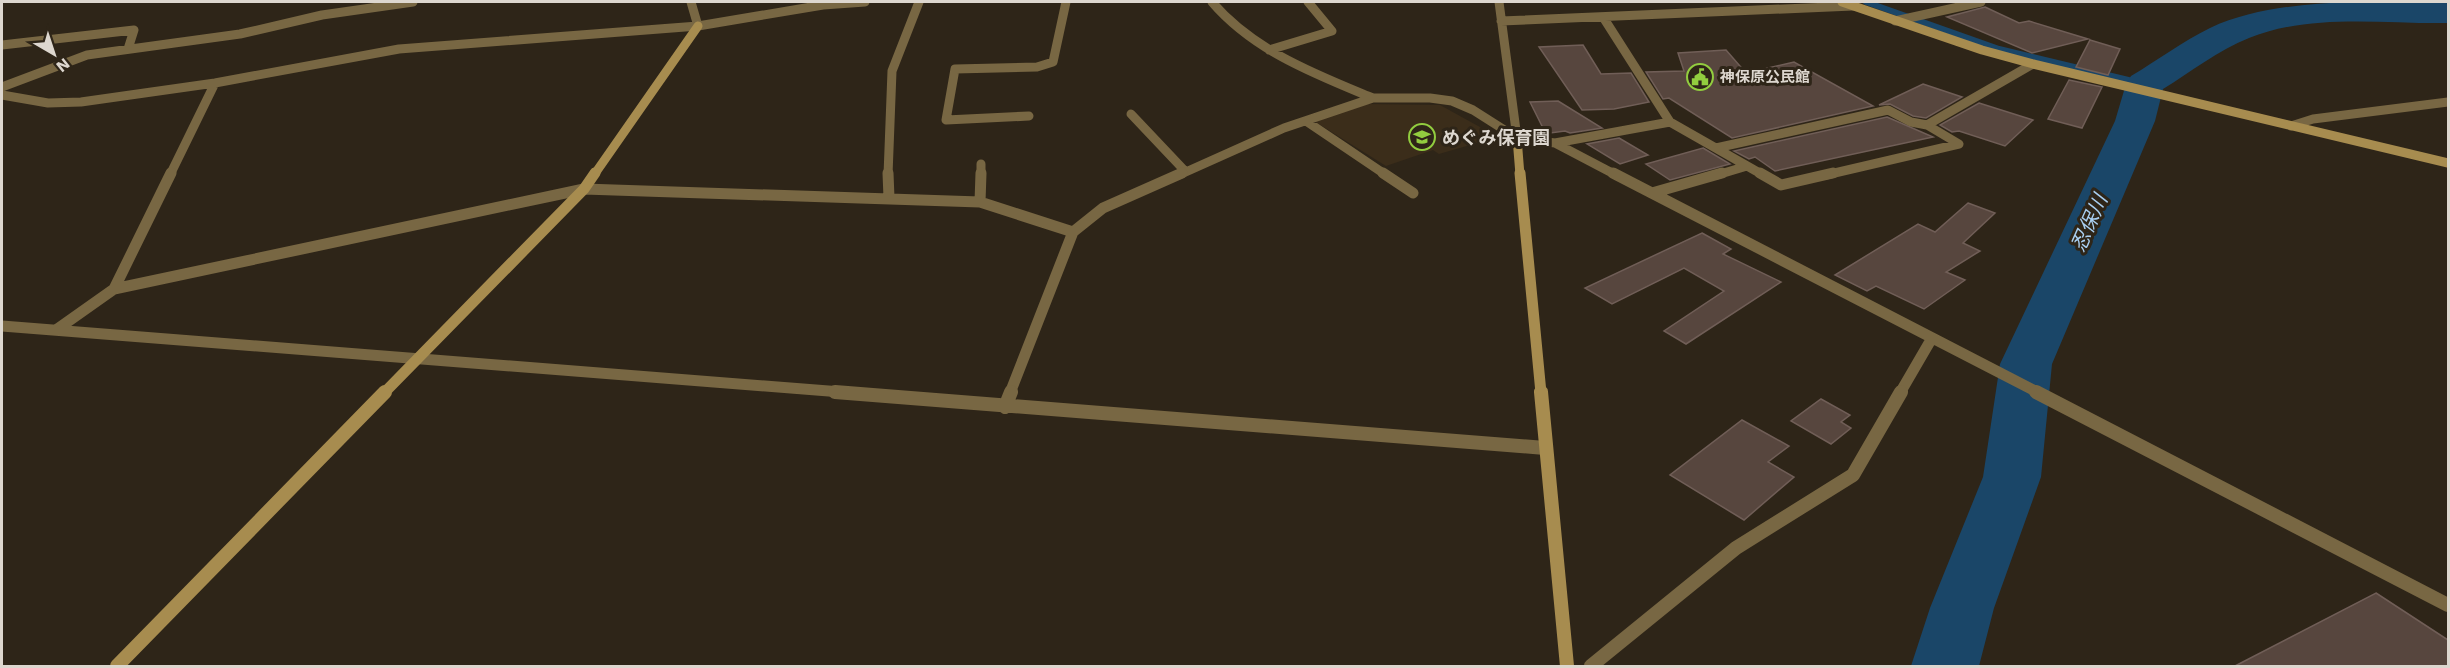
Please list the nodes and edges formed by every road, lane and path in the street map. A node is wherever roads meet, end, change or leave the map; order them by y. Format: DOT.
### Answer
graph roads {
  1 [pos="413,2"];
  2 [pos="691,2"];
  3 [pos="866,2"];
  4 [pos="919,2"];
  5 [pos="1066,2"];
  6 [pos="1212,2"];
  7 [pos="1308,2"];
  8 [pos="1499,2"];
  9 [pos="1842,2"];
  10 [pos="1981,2"];
  11 [pos="1853,6"];
  12 [pos="1603,17"];
  13 [pos="1501,21"];
  14 [pos="1895,21"];
  15 [pos="698,26"];
  16 [pos="2,45"];
  17 [pos="128,49"];
  18 [pos="1269,50"];
  19 [pos="2033,64"];
  20 [pos="215,83"];
  21 [pos="2,87"];
  22 [pos="2,94"];
  23 [pos="1372,98"];
  24 [pos="2448,102"];
  25 [pos="1131,114"];
  26 [pos="1029,116"];
  27 [pos="1306,120"];
  28 [pos="1670,122"];
  29 [pos="1927,125"];
  30 [pos="2291,126"];
  31 [pos="1517,138"];
  32 [pos="1555,143"];
  33 [pos="1716,148"];
  34 [pos="2448,163"];
  35 [pos="981,164"];
  36 [pos="1747,166"];
  37 [pos="1184,170"];
  38 [pos="584,189"];
  39 [pos="1413,193"];
  40 [pos="1652,193"];
  41 [pos="889,198"];
  42 [pos="981,202"];
  43 [pos="1073,232"];
  44 [pos="114,289"];
  45 [pos="2,326"];
  46 [pos="56,330"];
  47 [pos="1932,338"];
  48 [pos="416,357"];
  49 [pos="1005,406"];
  50 [pos="1545,447"];
  51 [pos="2448,605"];
  52 [pos="117,666"];
  53 [pos="1568,666"];
  54 [pos="1591,666"];
  1 -- 17 [label="street"];
  2 -- 15 [label="street"];
  3 -- 15 [label="street"];
  4 -- 41 [label="street"];
  5 -- 26 [label="street"];
  6 -- 18 [label="street"];
  7 -- 18 [label="street"];
  8 -- 13 [label="street"];
  9 -- 11 [label="street"];
  10 -- 14 [label="street"];
  11 -- 12 [label="street"];
  11 -- 14 [label="street"];
  12 -- 13 [label="street"];
  12 -- 28 [label="street"];
  13 -- 31 [label="street"];
  14 -- 19 [label="street"];
  15 -- 20 [label="street"];
  15 -- 38 [label="street"];
  16 -- 17 [label="street"];
  17 -- 21 [label="street"];
  18 -- 23 [label="street"];
  19 -- 29 [label="street"];
  19 -- 30 [label="street"];
  20 -- 22 [label="street"];
  20 -- 44 [label="street"];
  23 -- 27 [label="street"];
  23 -- 31 [label="street"];
  24 -- 30 [label="street"];
  25 -- 37 [label="street"];
  27 -- 37 [label="street"];
  27 -- 39 [label="street"];
  28 -- 32 [label="street"];
  28 -- 33 [label="street"];
  29 -- 33 [label="street"];
  29 -- 36 [label="street"];
  30 -- 34 [label="street"];
  31 -- 32 [label="street"];
  31 -- 50 [label="street"];
  32 -- 40 [label="street"];
  33 -- 36 [label="street"];
  35 -- 42 [label="street"];
  36 -- 40 [label="street"];
  37 -- 43 [label="street"];
  38 -- 41 [label="street"];
  38 -- 44 [label="street"];
  38 -- 48 [label="street"];
  40 -- 47 [label="street"];
  41 -- 42 [label="street"];
  42 -- 43 [label="street"];
  43 -- 49 [label="street"];
  44 -- 46 [label="street"];
  45 -- 46 [label="street"];
  46 -- 48 [label="street"];
  47 -- 51 [label="street"];
  47 -- 54 [label="street"];
  48 -- 49 [label="street"];
  48 -- 52 [label="street"];
  49 -- 50 [label="street"];
  50 -- 53 [label="street"];
}
